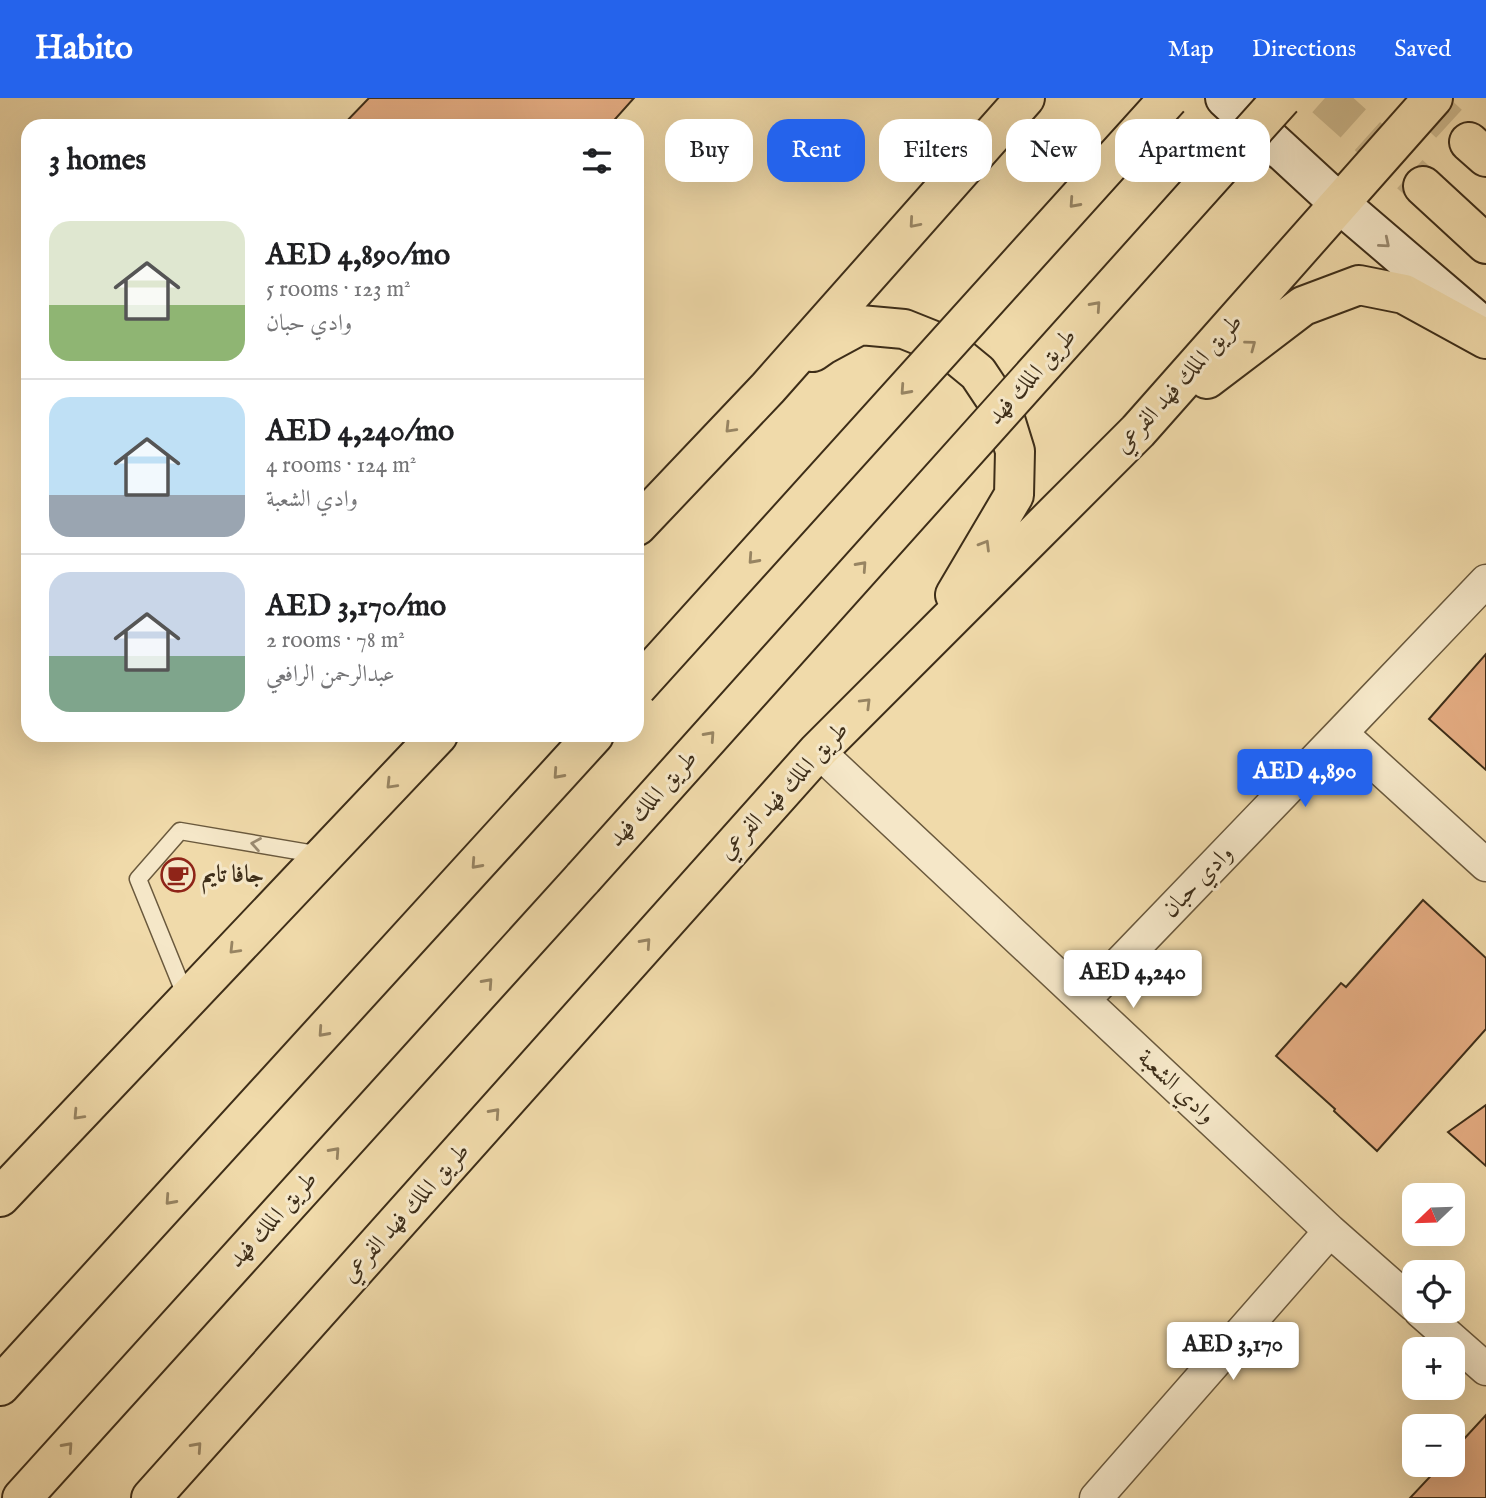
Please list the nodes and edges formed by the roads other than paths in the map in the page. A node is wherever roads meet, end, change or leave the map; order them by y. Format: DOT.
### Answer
graph roads {
  1 [pos="993,98"];
  2 [pos="1025,98"];
  3 [pos="1169,98"];
  4 [pos="1225,98"];
  5 [pos="1282,98"];
  6 [pos="1433,98"];
  7 [pos="946,186"];
  8 [pos="1423,186"];
  9 [pos="1339,204"];
  10 [pos="1486,244"];
  11 [pos="1486,329"];
  12 [pos="1486,339"];
  13 [pos="768,388"];
  14 [pos="1138,431"];
  15 [pos="644,519"];
  16 [pos="1486,581"];
  17 [pos="925,645"];
  18 [pos="644,679"];
  19 [pos="1342,733"];
  20 [pos="431,742"];
  21 [pos="588,742"];
  22 [pos="818,751"];
  23 [pos="323,855"];
  24 [pos="1486,865"];
  25 [pos="187,999"];
  26 [pos="1084,1000"];
  27 [pos="0,1197"];
  28 [pos="1330,1231"];
  29 [pos="1402,1294"];
  30 [pos="1434,1323"];
  31 [pos="1486,1369"];
  32 [pos="0,1386"];
  33 [pos="22,1498"];
  34 [pos="151,1498"];
  35 [pos="1096,1498"];
  1 -- 7 [label="main road"];
  2 -- 7 [label="main road"];
  3 -- 18 [label="main road, one-way, bridge"];
  4 -- 9 [label="main road"];
  33 -- 5 [label="main road, طريق الملك فهد, one-way, bridge"];
  6 -- 9 [label="main road, طريق الملك فهد الفرعي"];
  7 -- 13 [label="main road, one-way"];
  8 -- 10 [label="main road"];
  9 -- 11 [label="main road, one-way"];
  9 -- 14 [label="main road, طريق الملك فهد الفرعي"];
  14 -- 12 [label="main road, one-way"];
  13 -- 15 [label="main road, one-way"];
  17 -- 13 [label="main road, one-way"];
  14 -- 17 [label="main road, طريق الملك فهد الفرعي"];
  16 -- 19 [label="street, وادي حبان"];
  22 -- 17 [label="main road, طريق الملك فهد الفرعي, one-way"];
  19 -- 24 [label="street"];
  19 -- 26 [label="street, وادي حبان"];
  20 -- 23 [label="main road, one-way"];
  21 -- 32 [label="main road, one-way"];
  22 -- 26 [label="street, وادي الشعبة"];
  34 -- 22 [label="main road, طريق الملك فهد الفرعي, one-way"];
  23 -- 25 [label="main road, one-way"];
  23 -- 25 [label="lane, one-way"];
  25 -- 27 [label="main road, one-way"];
  26 -- 28 [label="street, وادي الشعبة"];
  28 -- 29 [label="street, وادي الشعبة"];
  28 -- 35 [label="street"];
  30 -- 31 [label="street"];
}
